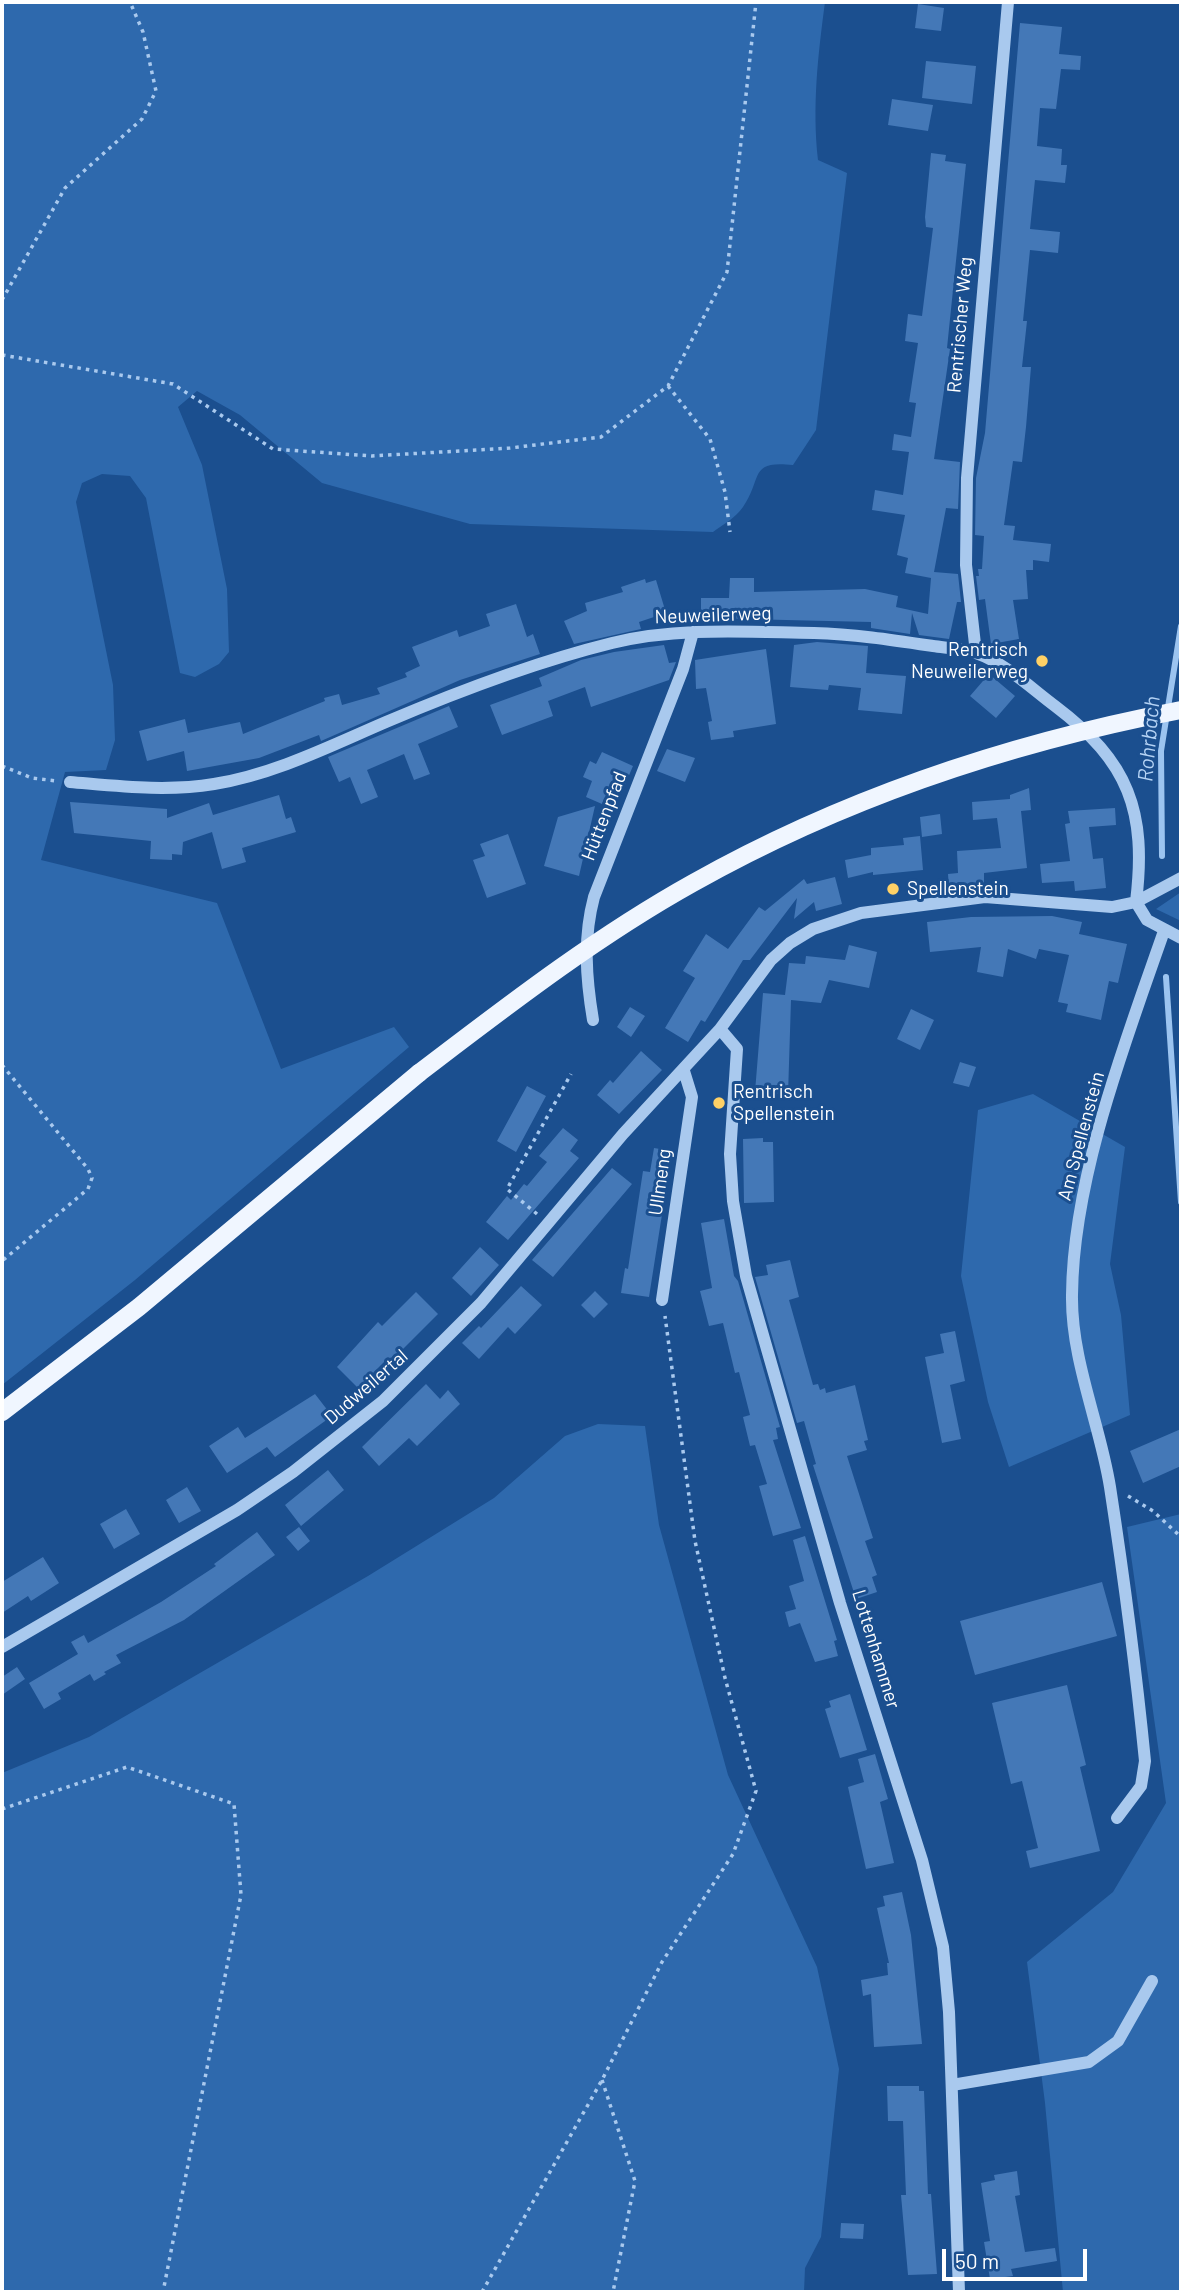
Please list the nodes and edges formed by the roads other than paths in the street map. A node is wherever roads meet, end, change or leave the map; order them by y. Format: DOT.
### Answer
graph roads {
  1 [pos="1008,2"];
  2 [pos="693,632"];
  3 [pos="975,653"];
  4 [pos="1181,710"];
  5 [pos="69,782"];
  6 [pos="1181,878"];
  7 [pos="1136,902"];
  8 [pos="1164,931"];
  9 [pos="1181,938"];
  10 [pos="593,1020"];
  11 [pos="720,1028"];
  12 [pos="684,1071"];
  13 [pos="662,1300"];
  14 [pos="2,1412"];
  15 [pos="2,1647"];
  16 [pos="1117,1818"];
  17 [pos="1152,1981"];
  18 [pos="952,2085"];
  19 [pos="959,2292"];
  1 -- 3 [label="street, Rentrischer Weg"];
  2 -- 3 [label="street, Neuweilerweg"];
  2 -- 5 [label="street, Neuweilerweg"];
  2 -- 10 [label="street, Hüttenpfad"];
  3 -- 7 [label="street, Neuweilerweg"];
  4 -- 14 [label="main road, bridge"];
  6 -- 7 [label="street"];
  7 -- 8 [label="street"];
  7 -- 11 [label="street"];
  8 -- 9 [label="street"];
  8 -- 16 [label="street, Am Spellenstein"];
  11 -- 12 [label="street"];
  11 -- 18 [label="street, Lottenhammer"];
  12 -- 13 [label="street, Ullmeng"];
  12 -- 15 [label="street, Dudweilertal"];
  17 -- 18 [label="street"];
  18 -- 19 [label="street, Lottenhammer"];
}
